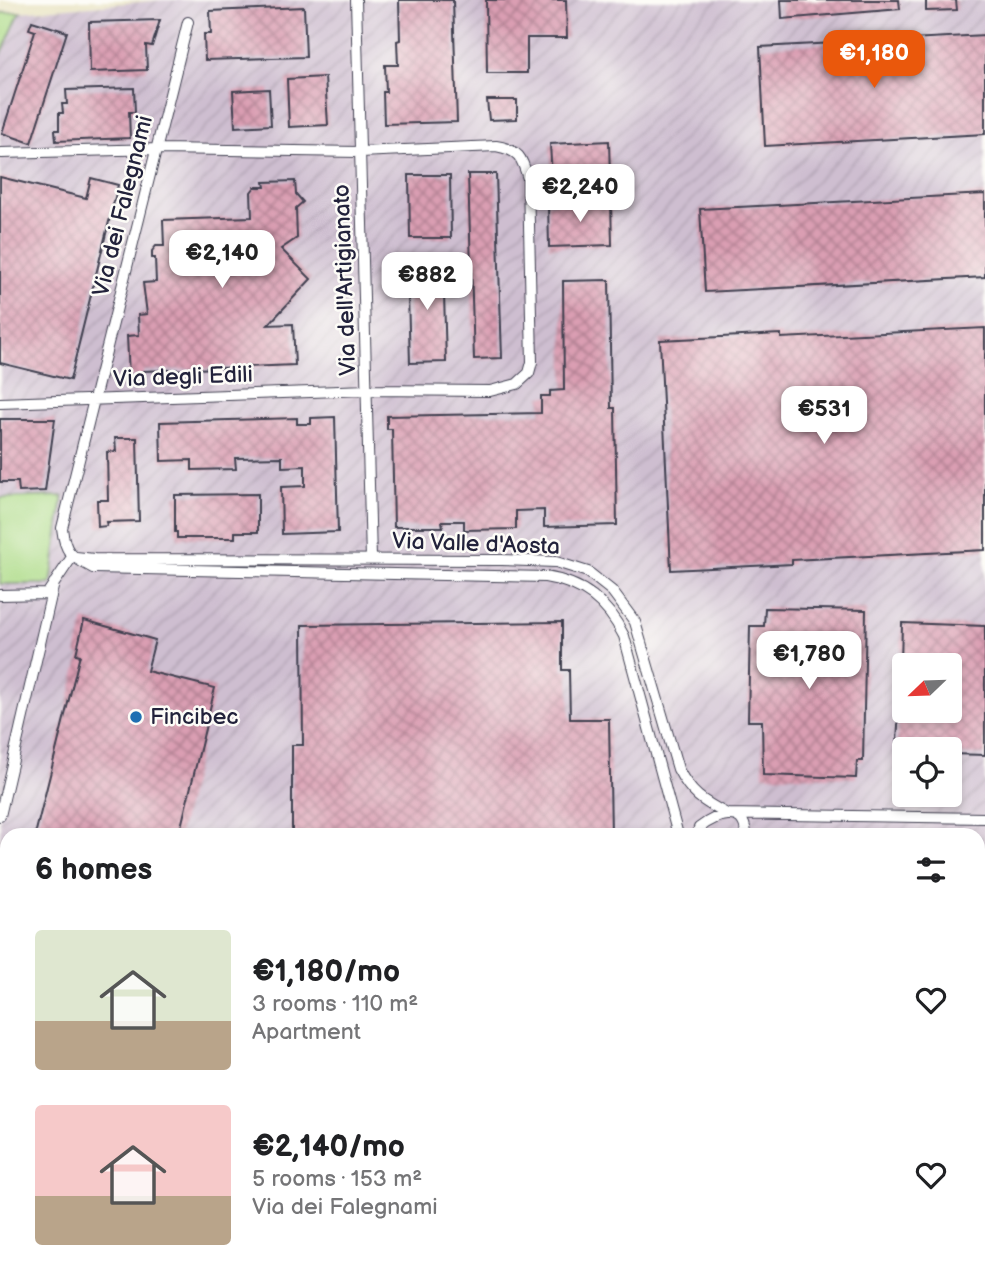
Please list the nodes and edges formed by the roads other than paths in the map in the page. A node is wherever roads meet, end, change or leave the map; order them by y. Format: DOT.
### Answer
graph roads {
  1 [pos="356,0"];
  2 [pos="188,22"];
  3 [pos="158,149"];
  4 [pos="359,152"];
  5 [pos="1,153"];
  6 [pos="368,390"];
  7 [pos="93,400"];
  8 [pos="0,403"];
  9 [pos="72,556"];
  10 [pos="371,559"];
  11 [pos="54,583"];
  12 [pos="0,595"];
  13 [pos="727,814"];
  14 [pos="0,816"];
  15 [pos="985,818"];
  16 [pos="676,828"];
  17 [pos="699,828"];
  18 [pos="746,828"];
  1 -- 4 [label="street, Via dell'Artigianato"];
  2 -- 3 [label="street, Via dei Falegnami"];
  3 -- 4 [label="street"];
  3 -- 5 [label="street"];
  3 -- 7 [label="street, Via dei Falegnami"];
  4 -- 6 [label="street, Via dell'Artigianato"];
  4 -- 6 [label="street, Via degli Edili"];
  6 -- 7 [label="street, Via degli Edili"];
  6 -- 10 [label="street, Via dell'Artigianato"];
  7 -- 8 [label="street, Via degli Edili"];
  7 -- 9 [label="street"];
  9 -- 10 [label="street, Via Valle d'Aosta"];
  9 -- 11 [label="street"];
  9 -- 16 [label="street, Via Valle d'Aosta"];
  10 -- 13 [label="street, Via Valle d'Aosta"];
  11 -- 12 [label="street"];
  11 -- 14 [label="street"];
  13 -- 15 [label="street"];
  13 -- 17 [label="street"];
  13 -- 18 [label="street, Via Valle d'Aosta"];
}
